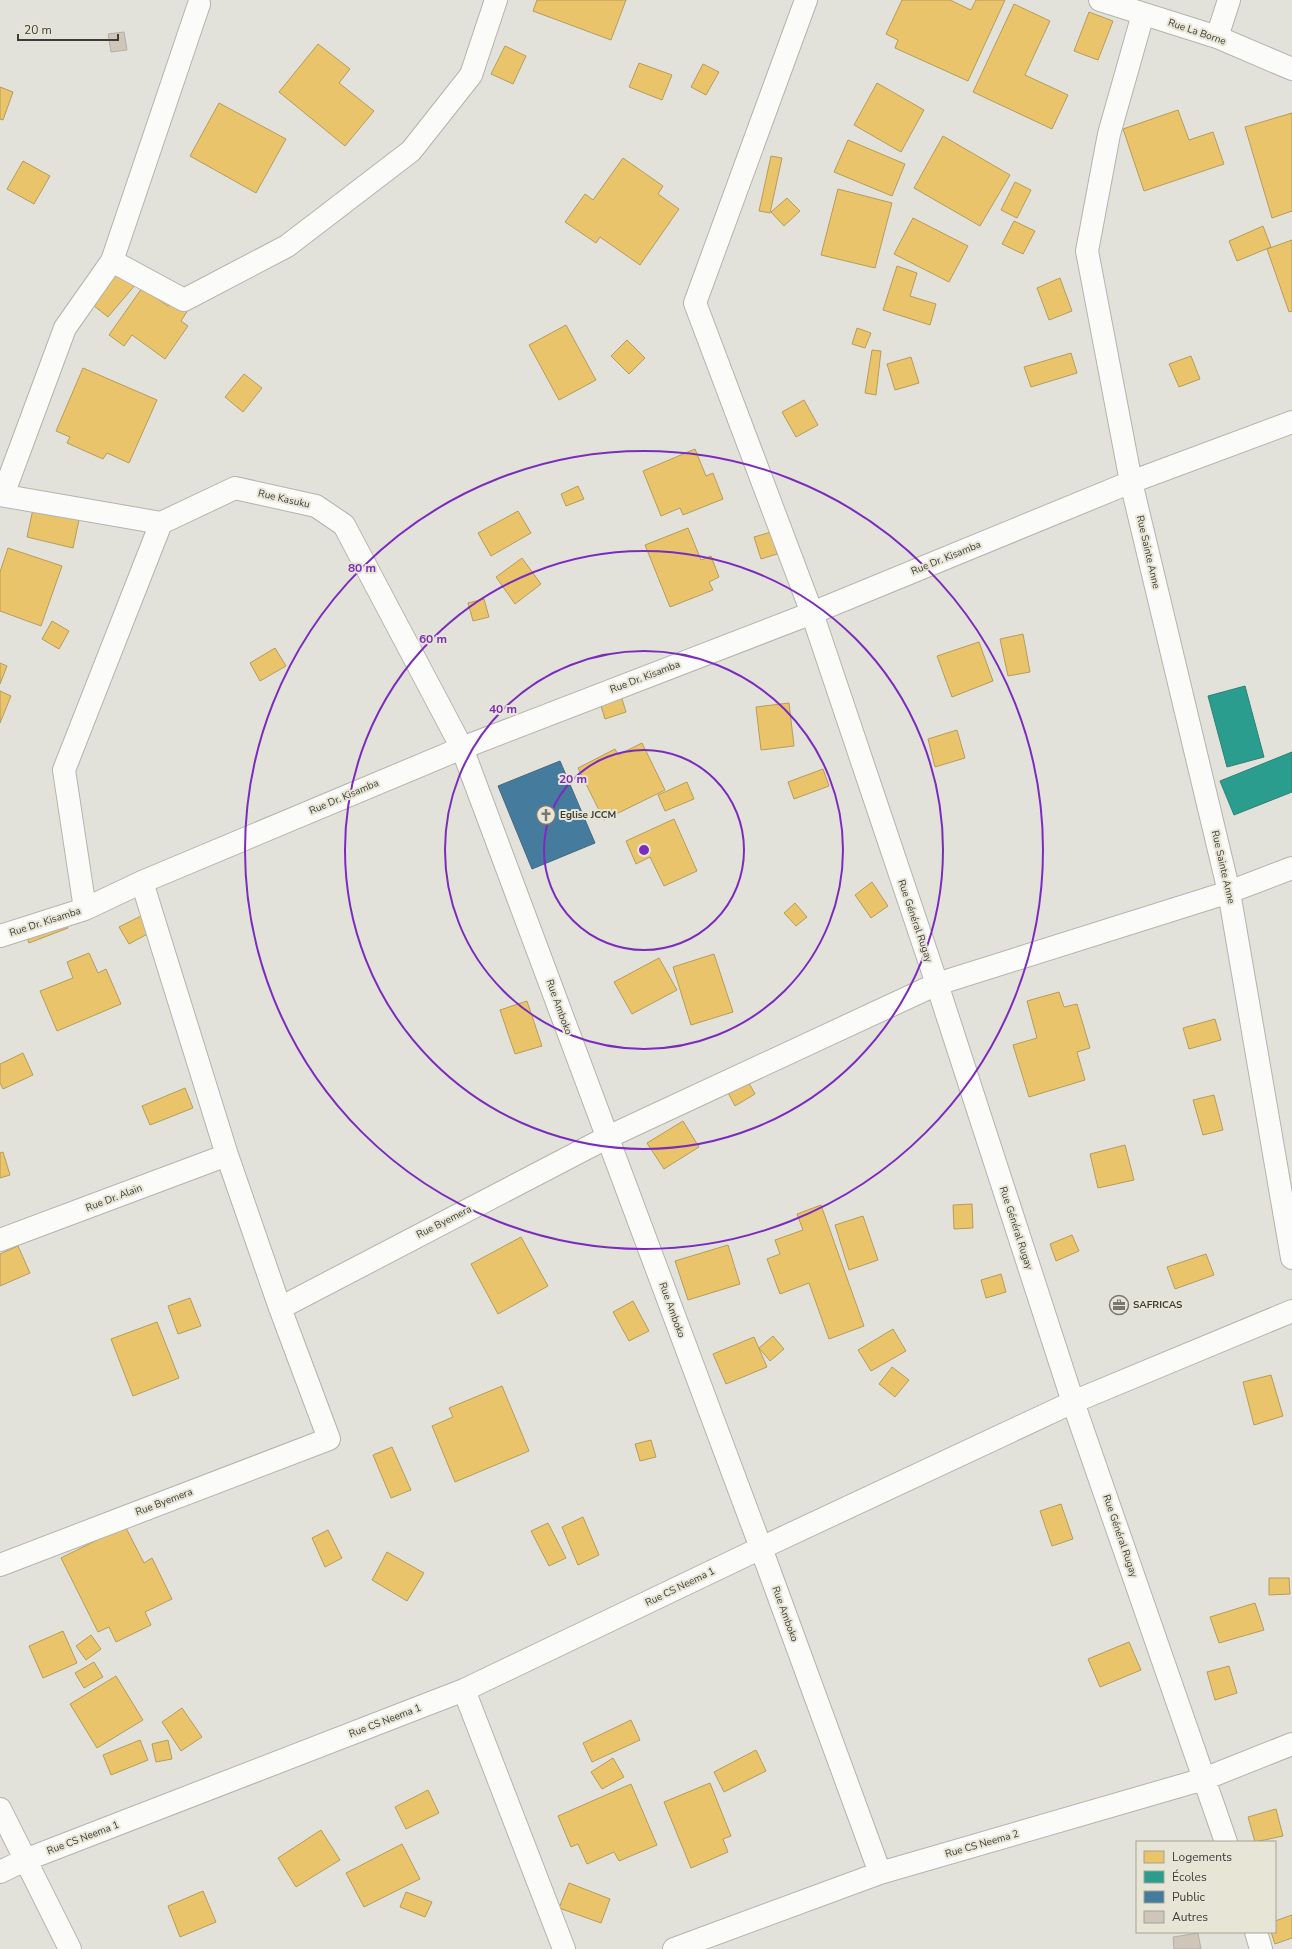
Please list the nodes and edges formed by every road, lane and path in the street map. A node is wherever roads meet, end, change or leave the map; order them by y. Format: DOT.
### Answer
graph roads {
  1 [pos="496,0"];
  2 [pos="806,0"];
  3 [pos="1100,0"];
  4 [pos="1229,0"];
  5 [pos="199,4"];
  6 [pos="1143,14"];
  7 [pos="1217,37"];
  8 [pos="1292,69"];
  9 [pos="112,261"];
  10 [pos="1292,422"];
  11 [pos="1131,482"];
  12 [pos="2,495"];
  13 [pos="161,523"];
  14 [pos="812,614"];
  15 [pos="462,748"];
  16 [pos="1292,868"];
  17 [pos="142,882"];
  18 [pos="1229,892"];
  19 [pos="84,909"];
  20 [pos="0,936"];
  21 [pos="937,984"];
  22 [pos="608,1137"];
  23 [pos="227,1155"];
  24 [pos="0,1240"];
  25 [pos="1292,1258"];
  26 [pos="280,1308"];
  27 [pos="1292,1311"];
  28 [pos="1073,1402"];
  29 [pos="761,1548"];
  30 [pos="0,1565"];
  31 [pos="464,1690"];
  32 [pos="1292,1744"];
  33 [pos="1204,1779"];
  34 [pos="0,1809"];
  35 [pos="1226,1841"];
  36 [pos="25,1860"];
  37 [pos="0,1872"];
  38 [pos="880,1873"];
  39 [pos="1256,1933"];
  40 [pos="70,1949"];
  41 [pos="564,1949"];
  42 [pos="674,1949"];
  43 [pos="1261,1949"];
  1 -- 9 [label="street"];
  2 -- 14 [label="street, Rue Général Rugay"];
  3 -- 6 [label="street, Rue La Borne"];
  4 -- 7 [label="street"];
  5 -- 9 [label="street"];
  6 -- 7 [label="street, Rue La Borne"];
  6 -- 11 [label="street, Rue Sainte Anne"];
  7 -- 8 [label="street, Rue La Borne"];
  9 -- 12 [label="street"];
  10 -- 11 [label="street, Rue Dr. Kisamba"];
  11 -- 14 [label="street, Rue Dr. Kisamba"];
  11 -- 18 [label="street, Rue Sainte Anne"];
  12 -- 13 [label="street"];
  13 -- 15 [label="street, Rue Kasuku"];
  13 -- 19 [label="street"];
  14 -- 15 [label="street, Rue Dr. Kisamba"];
  14 -- 21 [label="street, Rue Général Rugay"];
  15 -- 17 [label="street, Rue Dr. Kisamba"];
  15 -- 22 [label="street, Rue Amboko"];
  16 -- 18 [label="street, Rue Byemera"];
  17 -- 19 [label="street, Rue Dr. Kisamba"];
  17 -- 23 [label="street"];
  18 -- 21 [label="street, Rue Byemera"];
  18 -- 25 [label="street, Rue Sainte Anne"];
  19 -- 20 [label="street, Rue Dr. Kisamba"];
  21 -- 22 [label="street, Rue Byemera"];
  21 -- 28 [label="street, Rue Général Rugay"];
  22 -- 26 [label="street, Rue Byemera"];
  22 -- 29 [label="street, Rue Amboko"];
  23 -- 24 [label="street, Rue Dr. Alain"];
  23 -- 26 [label="street"];
  26 -- 30 [label="street, Rue Byemera"];
  27 -- 28 [label="street, Rue CS Neema 1"];
  28 -- 29 [label="street, Rue CS Neema 1"];
  28 -- 33 [label="street, Rue Général Rugay"];
  29 -- 31 [label="street, Rue CS Neema 1"];
  29 -- 38 [label="street, Rue Amboko"];
  31 -- 36 [label="street, Rue CS Neema 1"];
  31 -- 41 [label="street"];
  32 -- 33 [label="street, Rue CS Neema 2"];
  33 -- 35 [label="street, Rue Général Rugay"];
  33 -- 38 [label="street, Rue CS Neema 2"];
  34 -- 36 [label="street"];
  36 -- 37 [label="street, Rue CS Neema 1"];
  36 -- 40 [label="street"];
  38 -- 42 [label="street, Rue CS Neema 2"];
  39 -- 43 [label="street"];
}
